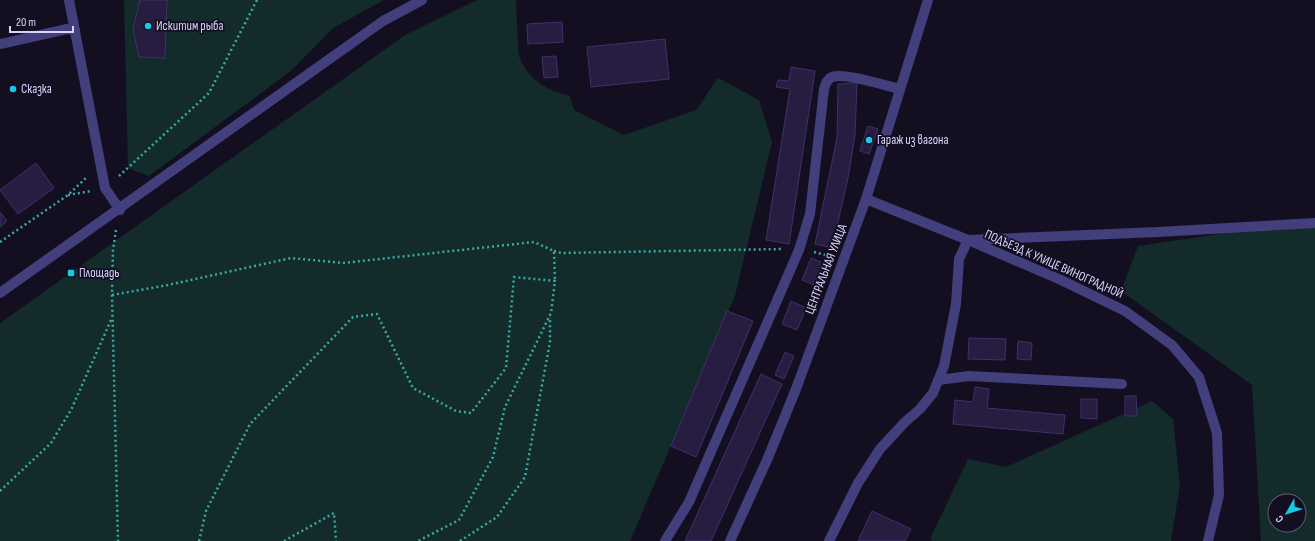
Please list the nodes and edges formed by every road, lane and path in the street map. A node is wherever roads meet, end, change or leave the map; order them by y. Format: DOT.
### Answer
graph roads {
  1 [pos="69,0"];
  2 [pos="257,0"];
  3 [pos="422,0"];
  4 [pos="928,0"];
  5 [pos="75,30"];
  6 [pos="0,44"];
  7 [pos="900,89"];
  8 [pos="106,188"];
  9 [pos="866,199"];
  10 [pos="120,210"];
  11 [pos="1315,223"];
  12 [pos="968,240"];
  13 [pos="0,242"];
  14 [pos="799,250"];
  15 [pos="554,251"];
  16 [pos="842,259"];
  17 [pos="555,281"];
  18 [pos="0,293"];
  19 [pos="112,295"];
  20 [pos="550,316"];
  21 [pos="112,318"];
  22 [pos="938,380"];
  23 [pos="1122,384"];
  24 [pos="0,491"];
  25 [pos="118,541"];
  26 [pos="199,541"];
  27 [pos="284,541"];
  28 [pos="336,541"];
  29 [pos="418,541"];
  30 [pos="460,541"];
  31 [pos="665,541"];
  32 [pos="730,541"];
  33 [pos="829,541"];
  34 [pos="1208,541"];
  1 -- 5 [label="street"];
  2 -- 8 [label="path"];
  3 -- 10 [label="street"];
  4 -- 7 [label="street, ЦЕНТРАЛЬНАЯ УЛИЦА"];
  5 -- 6 [label="street"];
  5 -- 8 [label="street"];
  7 -- 9 [label="street, ЦЕНТРАЛЬНАЯ УЛИЦА"];
  7 -- 14 [label="street"];
  8 -- 10 [label="street"];
  8 -- 13 [label="path"];
  9 -- 12 [label="street, ПОДЪЕЗД К УЛИЦЕ ВИНОГРАДНОЙ"];
  9 -- 16 [label="street, ЦЕНТРАЛЬНАЯ УЛИЦА"];
  10 -- 18 [label="street"];
  10 -- 19 [label="path"];
  11 -- 12 [label="street"];
  12 -- 22 [label="street"];
  12 -- 34 [label="street, ПОДЪЕЗД К УЛИЦЕ ВИНОГРАДНОЙ"];
  14 -- 15 [label="path"];
  14 -- 16 [label="path"];
  14 -- 31 [label="street"];
  15 -- 17 [label="path"];
  15 -- 19 [label="path"];
  16 -- 32 [label="street, ЦЕНТРАЛЬНАЯ УЛИЦА"];
  17 -- 20 [label="path"];
  17 -- 26 [label="path"];
  19 -- 21 [label="path"];
  20 -- 29 [label="path"];
  20 -- 30 [label="path"];
  21 -- 24 [label="path"];
  21 -- 25 [label="path"];
  22 -- 23 [label="street"];
  22 -- 33 [label="street"];
  27 -- 28 [label="path"];
}
